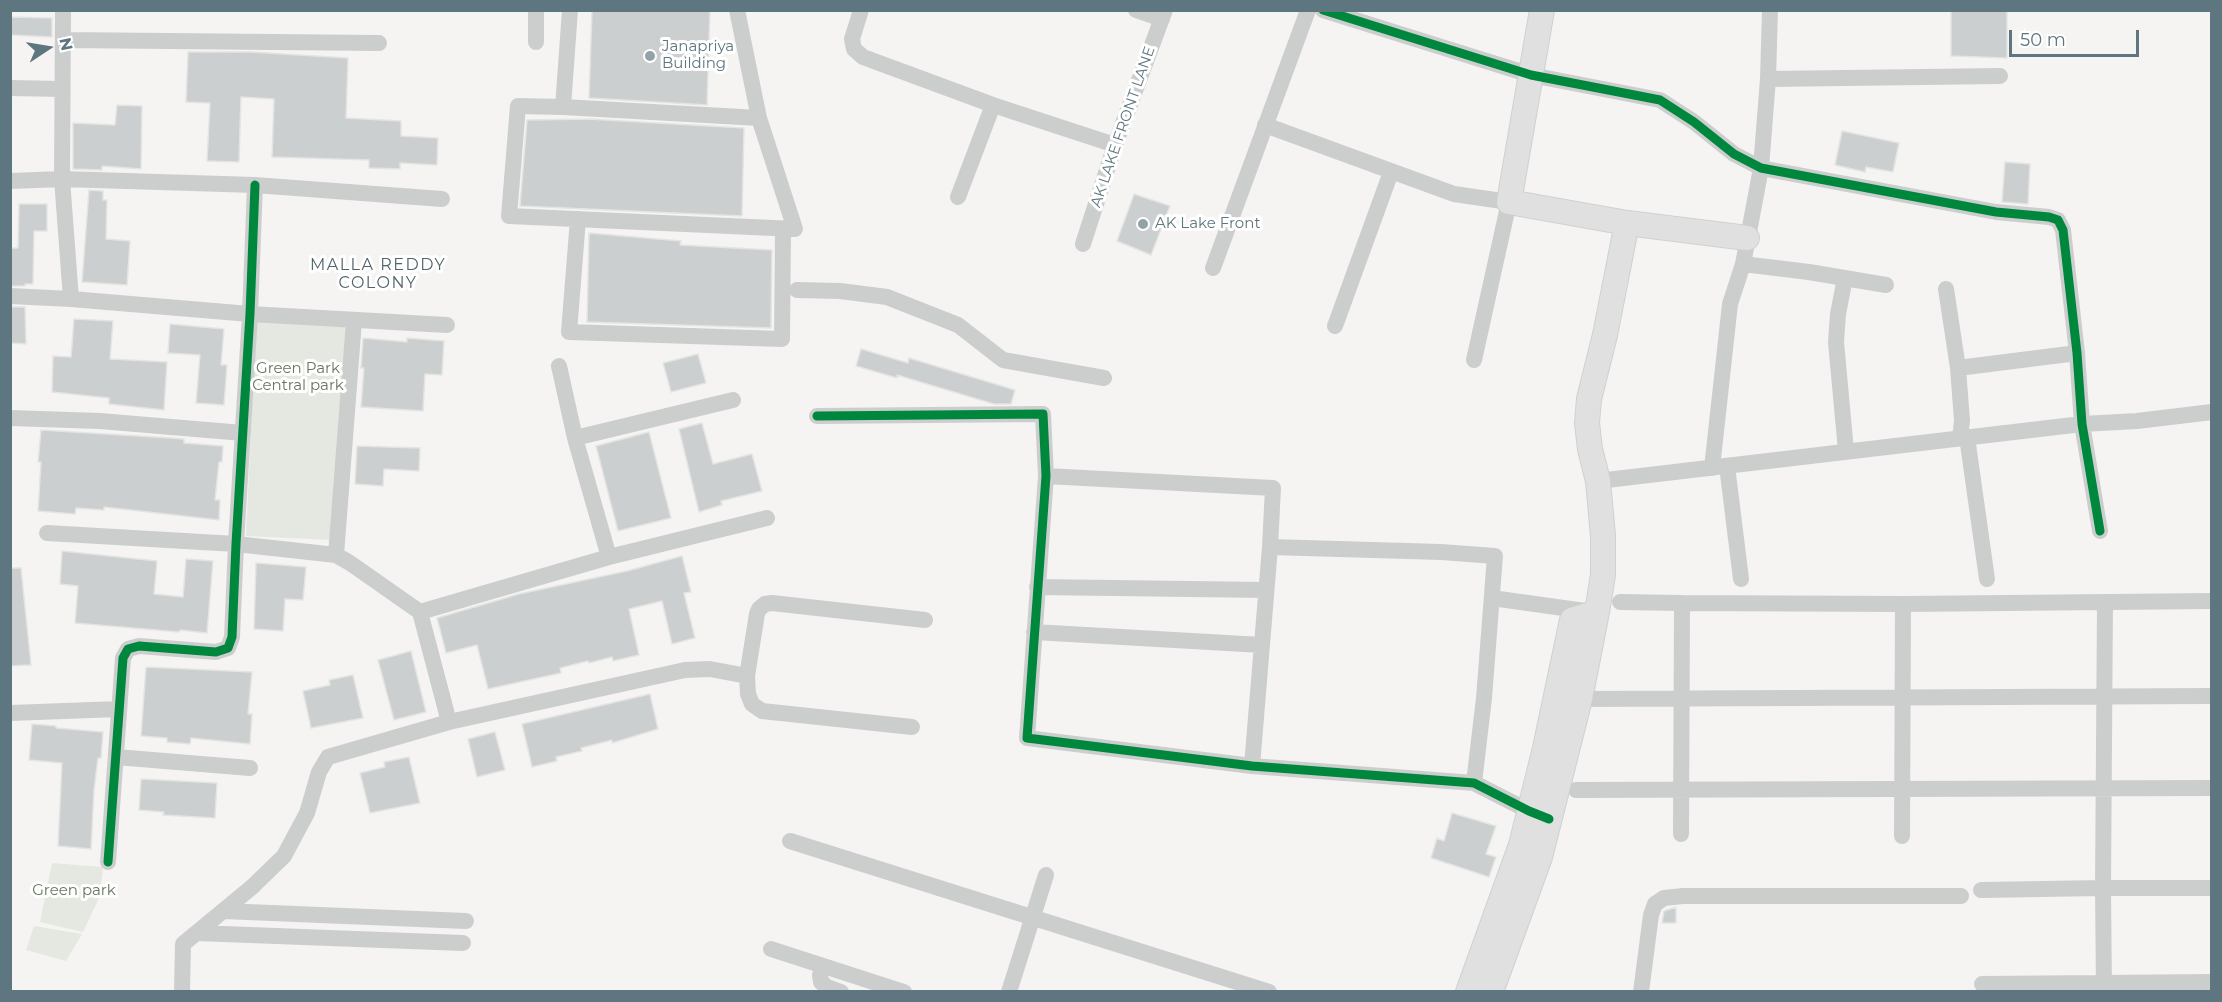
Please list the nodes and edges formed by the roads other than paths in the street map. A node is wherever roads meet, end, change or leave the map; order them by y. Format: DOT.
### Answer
graph roads {
  1 [pos="63,10"];
  2 [pos="536,10"];
  3 [pos="570,10"];
  4 [pos="737,10"];
  5 [pos="861,10"];
  6 [pos="1136,10"];
  7 [pos="1308,10"];
  8 [pos="1323,10"];
  9 [pos="1542,10"];
  10 [pos="1770,10"];
  11 [pos="1163,15"];
  12 [pos="64,40"];
  13 [pos="536,42"];
  14 [pos="379,43"];
  15 [pos="1531,75"];
  16 [pos="2000,76"];
  17 [pos="1768,79"];
  18 [pos="10,88"];
  19 [pos="62,89"];
  20 [pos="993,105"];
  21 [pos="563,107"];
  22 [pos="759,118"];
  23 [pos="1265,125"];
  24 [pos="1115,145"];
  25 [pos="1761,168"];
  26 [pos="1391,172"];
  27 [pos="62,180"];
  28 [pos="10,181"];
  29 [pos="255,185"];
  30 [pos="958,197"];
  31 [pos="442,199"];
  32 [pos="1509,202"];
  33 [pos="578,219"];
  34 [pos="1627,223"];
  35 [pos="783,229"];
  36 [pos="1747,238"];
  37 [pos="1083,244"];
  38 [pos="1743,264"];
  39 [pos="1212,268"];
  40 [pos="1845,278"];
  41 [pos="1887,285"];
  42 [pos="1946,289"];
  43 [pos="797,290"];
  44 [pos="10,296"];
  45 [pos="71,299"];
  46 [pos="250,314"];
  47 [pos="354,321"];
  48 [pos="447,326"];
  49 [pos="1335,326"];
  50 [pos="2077,353"];
  51 [pos="1474,360"];
  52 [pos="559,366"];
  53 [pos="1959,368"];
  54 [pos="1104,378"];
  55 [pos="733,400"];
  56 [pos="2211,412"];
  57 [pos="817,416"];
  58 [pos="10,418"];
  59 [pos="2082,424"];
  60 [pos="243,433"];
  61 [pos="575,438"];
  62 [pos="1963,438"];
  63 [pos="1846,451"];
  64 [pos="1719,467"];
  65 [pos="1046,476"];
  66 [pos="1598,481"];
  67 [pos="767,518"];
  68 [pos="2100,531"];
  69 [pos="47,533"];
  70 [pos="236,544"];
  71 [pos="1270,547"];
  72 [pos="609,557"];
  73 [pos="343,559"];
  74 [pos="1741,579"];
  75 [pos="1987,579"];
  76 [pos="1037,587"];
  77 [pos="1266,590"];
  78 [pos="1492,598"];
  79 [pos="2211,601"];
  80 [pos="1620,602"];
  81 [pos="2105,602"];
  82 [pos="1682,603"];
  83 [pos="1903,604"];
  84 [pos="420,612"];
  85 [pos="1597,612"];
  86 [pos="925,620"];
  87 [pos="1034,632"];
  88 [pos="1262,645"];
  89 [pos="747,676"];
  90 [pos="2105,695"];
  91 [pos="2211,696"];
  92 [pos="1903,697"];
  93 [pos="1681,698"];
  94 [pos="1580,699"];
  95 [pos="119,709"];
  96 [pos="10,713"];
  97 [pos="449,722"];
  98 [pos="912,727"];
  99 [pos="116,757"];
  100 [pos="1252,766"];
  101 [pos="250,768"];
  102 [pos="1474,783"];
  103 [pos="2211,788"];
  104 [pos="2105,789"];
  105 [pos="1576,790"];
  106 [pos="1682,790"];
  107 [pos="1902,790"];
  108 [pos="1539,815"];
  109 [pos="1681,834"];
  110 [pos="1902,836"];
  111 [pos="790,841"];
  112 [pos="108,861"];
  113 [pos="1046,875"];
  114 [pos="2103,888"];
  115 [pos="2211,888"];
  116 [pos="1982,890"];
  117 [pos="1961,896"];
  118 [pos="223,911"];
  119 [pos="1032,917"];
  120 [pos="406,919"];
  121 [pos="466,921"];
  122 [pos="196,933"];
  123 [pos="405,941"];
  124 [pos="463,943"];
  125 [pos="771,949"];
  126 [pos="823,966"];
  127 [pos="2211,982"];
  128 [pos="1982,984"];
  129 [pos="2104,987"];
  130 [pos="182,992"];
  131 [pos="841,992"];
  132 [pos="904,992"];
  133 [pos="1009,992"];
  134 [pos="1269,992"];
  135 [pos="1468,992"];
  136 [pos="1491,992"];
  137 [pos="1641,992"];
  1 -- 12 [label="street"];
  2 -- 13 [label="street"];
  3 -- 21 [label="street"];
  4 -- 22 [label="street"];
  5 -- 20 [label="street"];
  6 -- 11 [label="street"];
  7 -- 23 [label="street"];
  8 -- 15 [label="street"];
  9 -- 15 [label="street"];
  10 -- 17 [label="street"];
  11 -- 24 [label="street, AK LAKE FRONT LANE"];
  12 -- 14 [label="street"];
  12 -- 19 [label="street"];
  15 -- 25 [label="street"];
  15 -- 32 [label="street"];
  16 -- 17 [label="street"];
  17 -- 25 [label="street"];
  18 -- 19 [label="street"];
  19 -- 27 [label="street"];
  20 -- 24 [label="street"];
  20 -- 30 [label="street"];
  21 -- 22 [label="street"];
  21 -- 33 [label="street"];
  22 -- 35 [label="street"];
  23 -- 26 [label="street"];
  23 -- 39 [label="street"];
  24 -- 37 [label="street, AK LAKE FRONT LANE"];
  25 -- 36 [label="street"];
  25 -- 50 [label="street"];
  26 -- 32 [label="street"];
  26 -- 49 [label="street"];
  27 -- 28 [label="street"];
  27 -- 29 [label="street"];
  27 -- 45 [label="street"];
  29 -- 31 [label="street"];
  29 -- 46 [label="street"];
  32 -- 34 [label="street"];
  32 -- 51 [label="street"];
  33 -- 35 [label="street"];
  33 -- 35 [label="street"];
  34 -- 36 [label="street"];
  34 -- 66 [label="street"];
  36 -- 38 [label="street"];
  38 -- 40 [label="street"];
  38 -- 64 [label="street"];
  40 -- 41 [label="street"];
  40 -- 63 [label="street"];
  42 -- 53 [label="street"];
  43 -- 54 [label="street"];
  44 -- 45 [label="street"];
  45 -- 46 [label="street"];
  46 -- 47 [label="street"];
  46 -- 60 [label="street"];
  47 -- 48 [label="street"];
  47 -- 73 [label="street"];
  50 -- 53 [label="street"];
  50 -- 59 [label="street"];
  52 -- 61 [label="street"];
  53 -- 62 [label="street"];
  55 -- 61 [label="street"];
  56 -- 59 [label="street"];
  57 -- 65 [label="street"];
  58 -- 60 [label="street"];
  59 -- 62 [label="street"];
  59 -- 68 [label="street"];
  60 -- 70 [label="street"];
  61 -- 72 [label="street"];
  62 -- 63 [label="street"];
  62 -- 75 [label="street"];
  63 -- 64 [label="street"];
  64 -- 66 [label="street"];
  64 -- 74 [label="street"];
  65 -- 71 [label="street"];
  65 -- 76 [label="street"];
  66 -- 85 [label="street"];
  67 -- 72 [label="street"];
  69 -- 70 [label="street"];
  70 -- 73 [label="street"];
  70 -- 95 [label="street"];
  71 -- 77 [label="street"];
  71 -- 78 [label="street"];
  72 -- 84 [label="street"];
  73 -- 84 [label="street"];
  76 -- 77 [label="street"];
  76 -- 87 [label="street"];
  77 -- 88 [label="street"];
  78 -- 85 [label="street"];
  78 -- 102 [label="street"];
  79 -- 81 [label="street"];
  80 -- 82 [label="street"];
  81 -- 83 [label="street"];
  81 -- 90 [label="street"];
  82 -- 83 [label="street"];
  82 -- 93 [label="street"];
  83 -- 92 [label="street"];
  84 -- 97 [label="street"];
  85 -- 94 [label="street"];
  85 -- 108 [label="street"];
  86 -- 89 [label="street"];
  87 -- 88 [label="street"];
  87 -- 100 [label="street"];
  88 -- 100 [label="street"];
  89 -- 97 [label="street"];
  89 -- 98 [label="street"];
  90 -- 91 [label="street"];
  90 -- 92 [label="street"];
  90 -- 104 [label="street"];
  92 -- 93 [label="street"];
  92 -- 107 [label="street"];
  93 -- 94 [label="street"];
  93 -- 106 [label="street"];
  94 -- 108 [label="street"];
  95 -- 96 [label="street"];
  95 -- 99 [label="street"];
  97 -- 118 [label="street"];
  99 -- 101 [label="street"];
  99 -- 112 [label="street"];
  100 -- 102 [label="street"];
  102 -- 108 [label="street"];
  103 -- 104 [label="street"];
  104 -- 107 [label="street"];
  104 -- 114 [label="street"];
  105 -- 106 [label="street"];
  106 -- 107 [label="street"];
  106 -- 109 [label="street"];
  107 -- 110 [label="street"];
  108 -- 135 [label="street"];
  108 -- 136 [label="street"];
  111 -- 119 [label="street"];
  113 -- 119 [label="street"];
  114 -- 115 [label="street"];
  114 -- 116 [label="street"];
  114 -- 129 [label="street"];
  117 -- 137 [label="street"];
  118 -- 120 [label="street"];
  118 -- 122 [label="street"];
  119 -- 133 [label="street"];
  119 -- 134 [label="street"];
  120 -- 121 [label="street"];
  120 -- 123 [label="street"];
  122 -- 123 [label="street"];
  122 -- 130 [label="street"];
  123 -- 124 [label="street"];
  125 -- 126 [label="street"];
  126 -- 131 [label="street"];
  126 -- 132 [label="street"];
  127 -- 129 [label="street"];
  128 -- 129 [label="street"];
}
